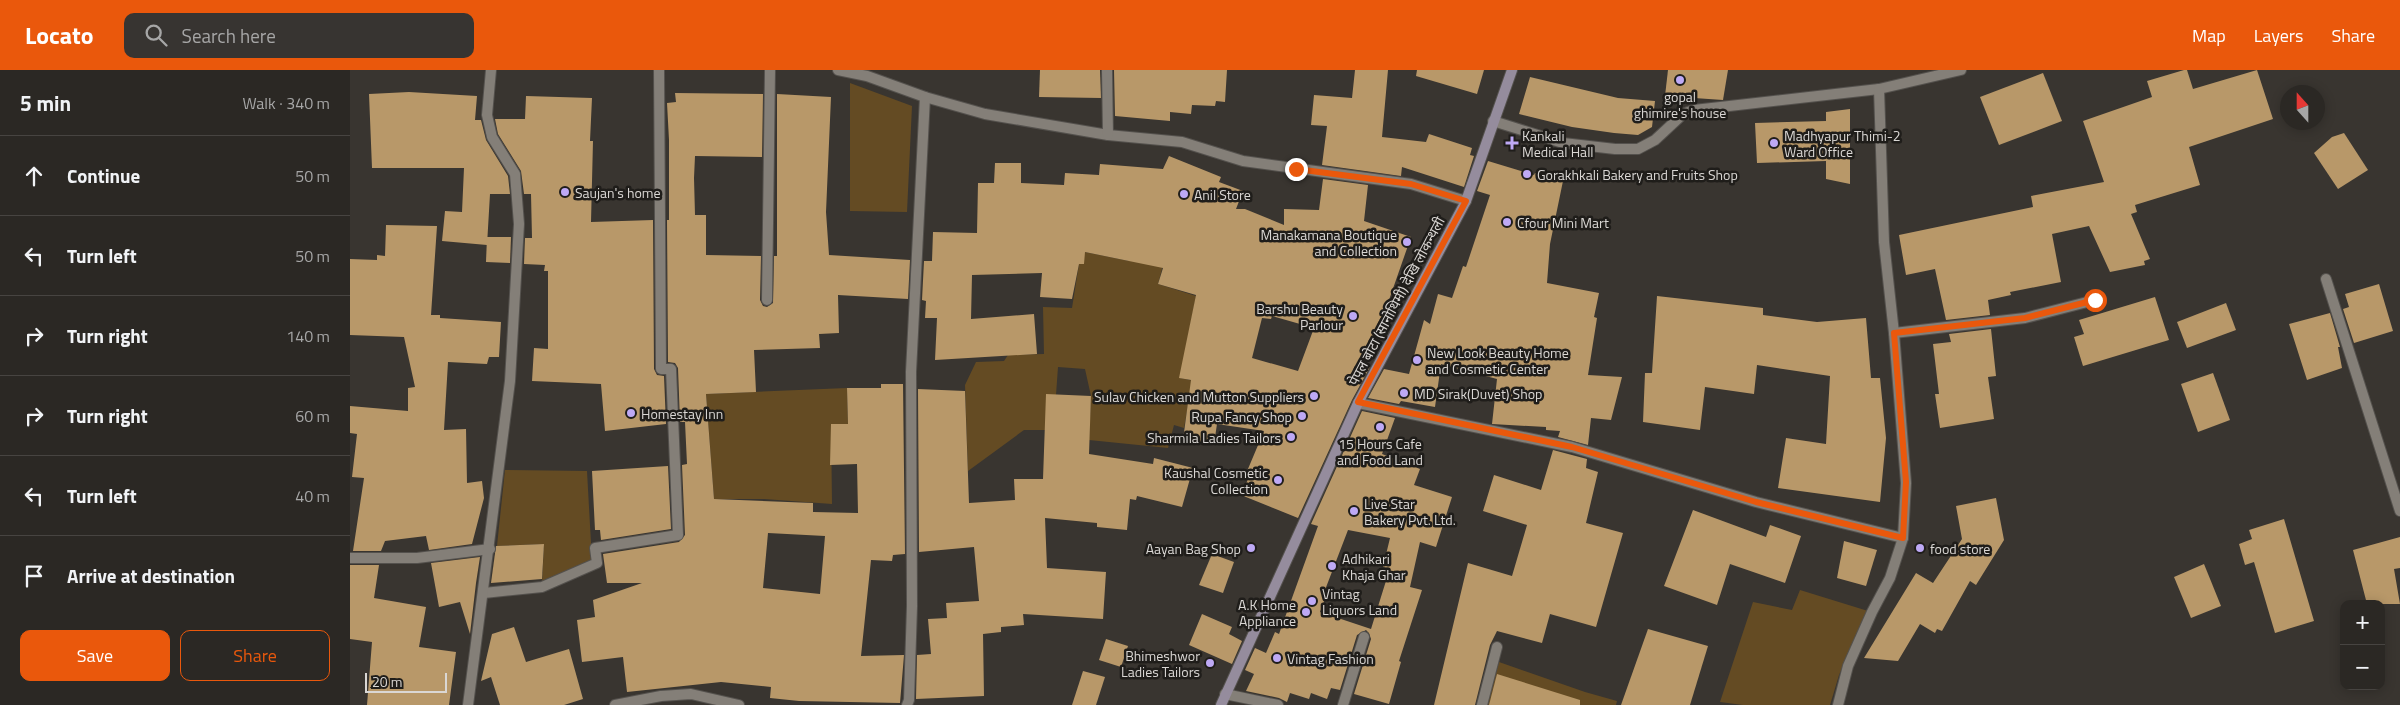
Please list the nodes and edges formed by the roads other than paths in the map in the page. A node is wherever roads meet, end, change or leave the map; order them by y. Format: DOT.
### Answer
graph roads {
  1 [pos="491,70"];
  2 [pos="659,70"];
  3 [pos="770,70"];
  4 [pos="838,70"];
  5 [pos="1107,70"];
  6 [pos="1512,70"];
  7 [pos="1961,70"];
  8 [pos="1879,89"];
  9 [pos="926,97"];
  10 [pos="1494,121"];
  11 [pos="1108,135"];
  12 [pos="1466,201"];
  13 [pos="2326,279"];
  14 [pos="767,300"];
  15 [pos="2095,300"];
  16 [pos="1894,333"];
  17 [pos="1358,402"];
  18 [pos="2400,511"];
  19 [pos="1903,538"];
  20 [pos="490,549"];
  21 [pos="350,558"];
  22 [pos="484,593"];
  23 [pos="1364,637"];
  24 [pos="1497,647"];
  25 [pos="1225,694"];
  26 [pos="468,705"];
  27 [pos="614,705"];
  28 [pos="739,705"];
  29 [pos="907,705"];
  30 [pos="1221,705"];
  31 [pos="1278,705"];
  32 [pos="1343,705"];
  33 [pos="1482,705"];
  34 [pos="1838,705"];
  1 -- 20 [label="street"];
  2 -- 22 [label="street"];
  3 -- 14 [label="street"];
  4 -- 9 [label="street"];
  5 -- 11 [label="street"];
  6 -- 10 [label="main road, पेपल बोटा (सानोथिमी) देखि लोकन्थली"];
  7 -- 8 [label="street"];
  8 -- 10 [label="street"];
  8 -- 16 [label="street"];
  9 -- 11 [label="street"];
  9 -- 29 [label="street"];
  10 -- 12 [label="main road, पेपल बोटा (सानोथिमी) देखि लोकन्थली"];
  11 -- 12 [label="street"];
  12 -- 17 [label="main road, पेपल बोटा (सानोथिमी) देखि लोकन्थली"];
  13 -- 18 [label="street"];
  15 -- 16 [label="street"];
  16 -- 19 [label="street"];
  17 -- 19 [label="street"];
  17 -- 25 [label="main road, पेपल बोटा (सानोथिमी) देखि लोकन्थली"];
  19 -- 34 [label="street"];
  20 -- 21 [label="street"];
  20 -- 22 [label="street"];
  22 -- 26 [label="street"];
  23 -- 32 [label="street"];
  24 -- 33 [label="street"];
  25 -- 30 [label="main road, पेपल बोटा (सानोथिमी) देखि लोकन्थली"];
  25 -- 31 [label="street"];
  27 -- 28 [label="street"];
}
